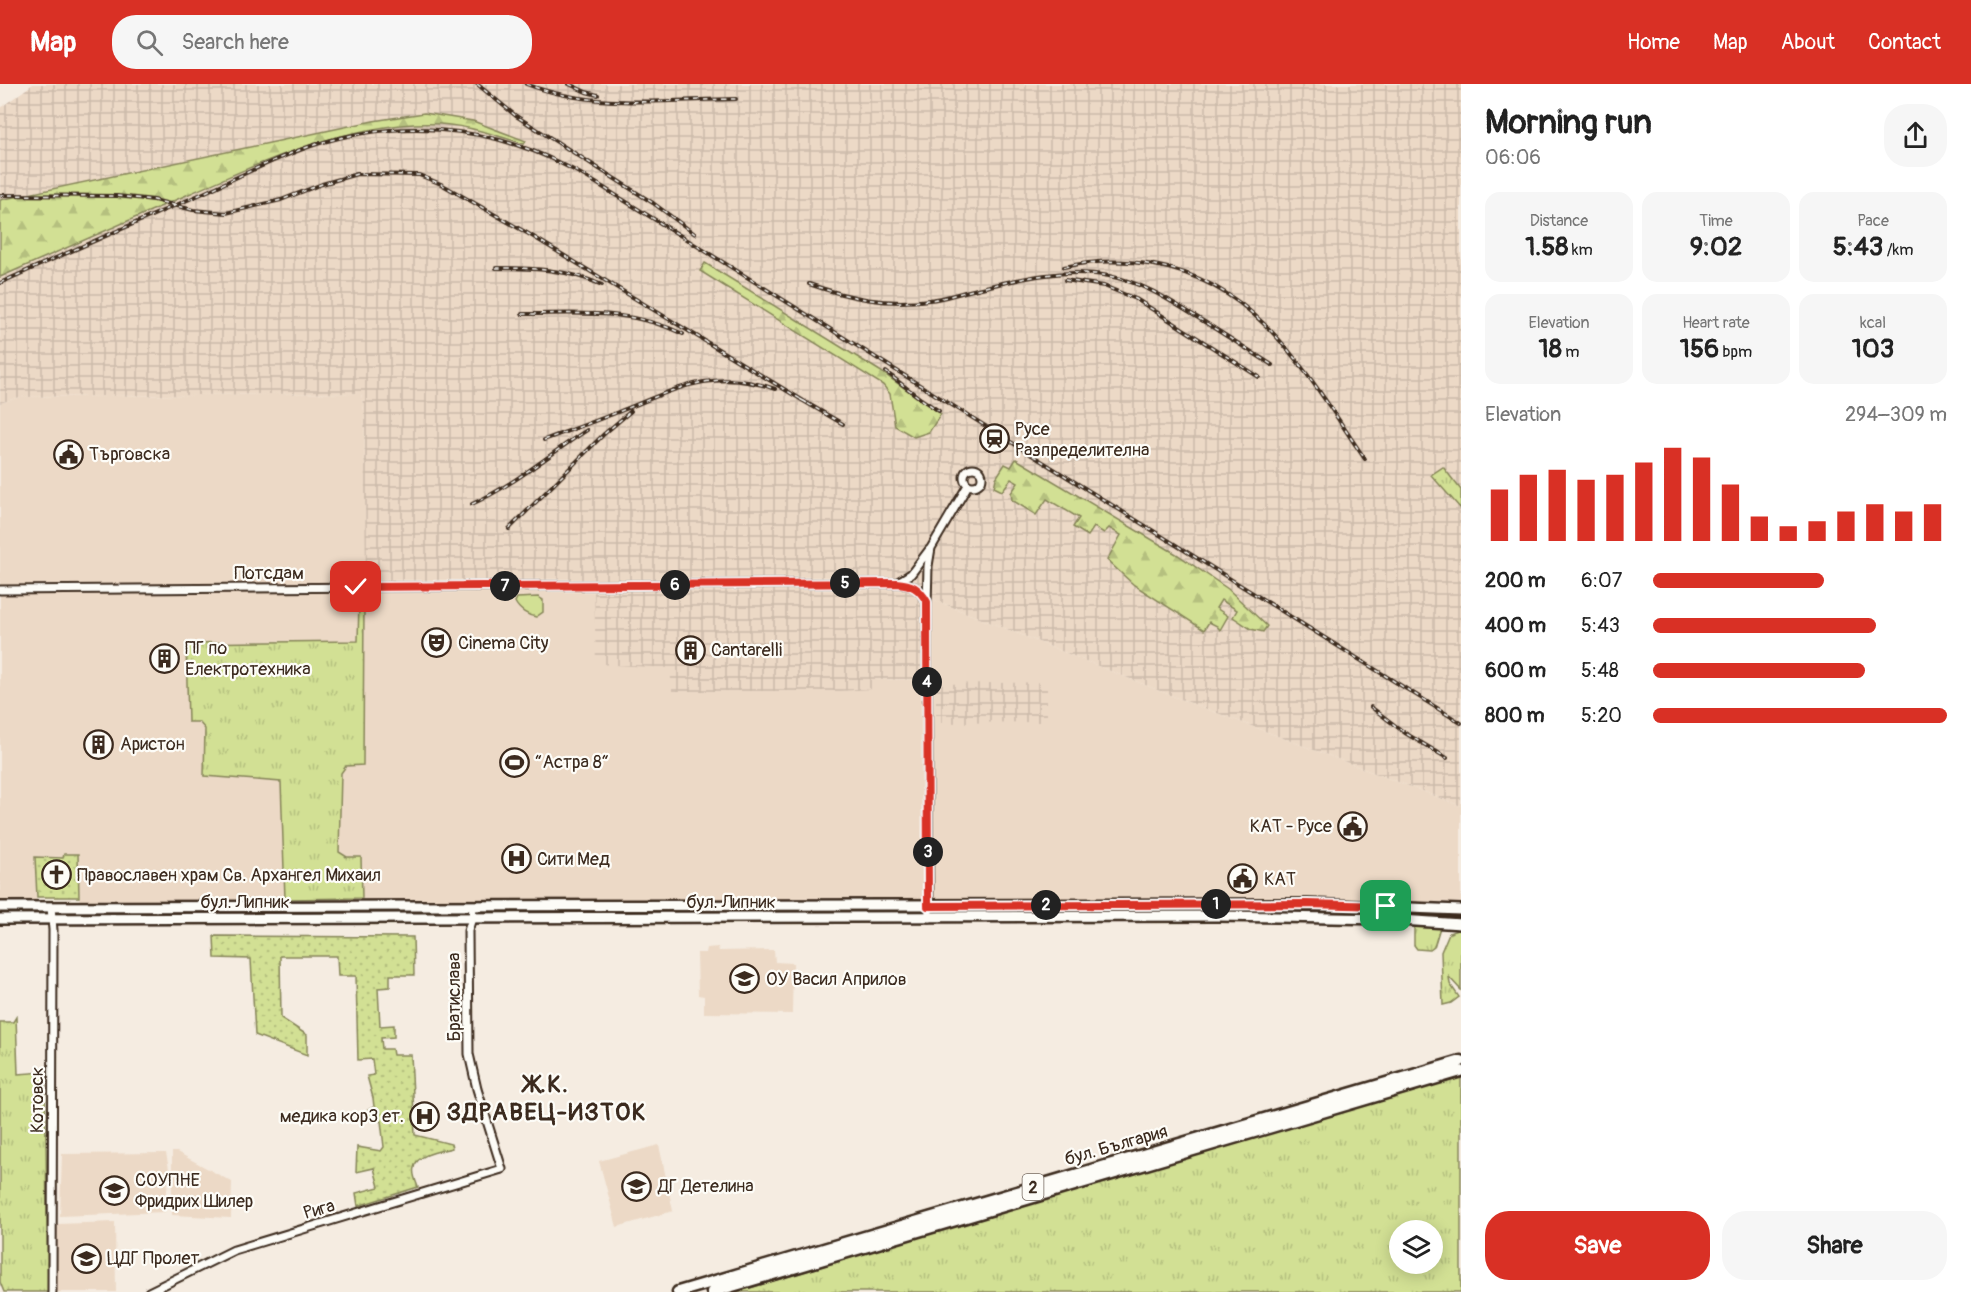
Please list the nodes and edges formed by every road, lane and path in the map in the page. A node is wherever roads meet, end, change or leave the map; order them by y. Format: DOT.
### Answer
graph roads {
  1 [pos="968,485"];
  2 [pos="931,548"];
  3 [pos="896,583"];
  4 [pos="0,590"];
  5 [pos="927,602"];
  6 [pos="1216,904"];
  7 [pos="928,906"];
  8 [pos="0,907"];
  9 [pos="51,907"];
  10 [pos="468,907"];
  11 [pos="1461,910"];
  12 [pos="1217,916"];
  13 [pos="468,918"];
  14 [pos="929,918"];
  15 [pos="0,919"];
  16 [pos="52,919"];
  17 [pos="1461,924"];
  18 [pos="1461,1061"];
  19 [pos="1461,1071"];
  20 [pos="502,1169"];
  21 [pos="52,1292"];
  22 [pos="149,1292"];
  23 [pos="678,1292"];
  24 [pos="712,1292"];
  1 -- 2 [label="street"];
  2 -- 3 [label="street"];
  2 -- 5 [label="street"];
  3 -- 4 [label="street, Потсдам"];
  3 -- 5 [label="street, Потсдам"];
  5 -- 7 [label="street"];
  6 -- 7 [label="main road, бул. Липник"];
  6 -- 11 [label="main road, бул. Липник"];
  6 -- 12 [label="main road"];
  7 -- 10 [label="main road, бул. Липник"];
  7 -- 14 [label="street"];
  8 -- 9 [label="main road, бул. Липник"];
  9 -- 10 [label="main road, бул. Липник"];
  9 -- 16 [label="street, Котовск"];
  10 -- 13 [label="street, Братислава"];
  12 -- 14 [label="main road, бул. Липник"];
  12 -- 17 [label="main road, бул. Липник"];
  13 -- 14 [label="main road, бул. Липник"];
  13 -- 16 [label="main road, бул. Липник"];
  13 -- 20 [label="street, Братислава"];
  15 -- 16 [label="main road, бул. Липник"];
  16 -- 21 [label="street, Котовск"];
  18 -- 23 [label="highway, бул. България / 2"];
  19 -- 24 [label="highway, бул. България / 2"];
  20 -- 22 [label="street, Рига"];
}
